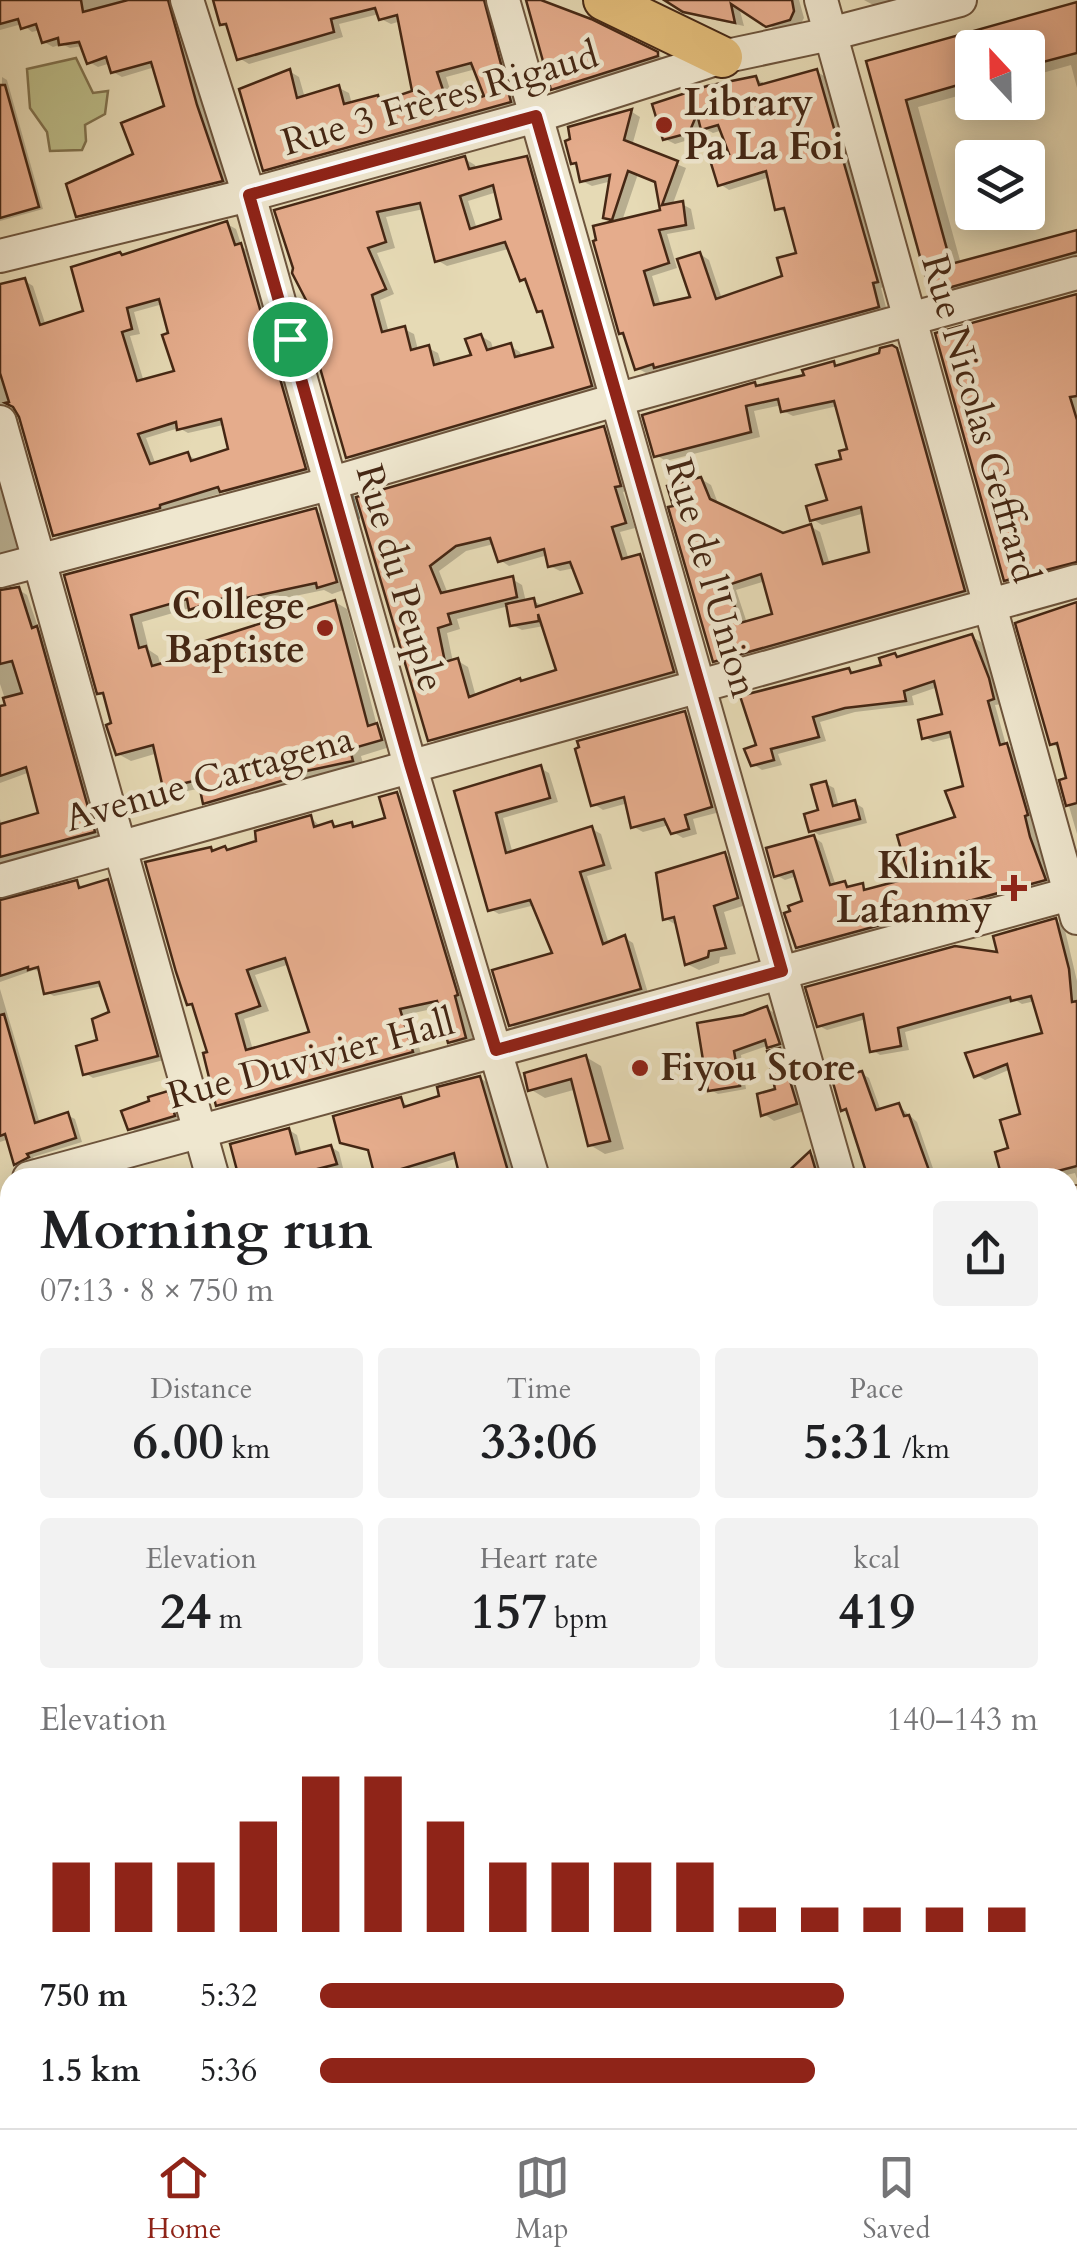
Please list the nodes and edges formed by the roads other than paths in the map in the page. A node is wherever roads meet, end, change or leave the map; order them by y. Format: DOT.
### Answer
graph roads {
  1 [pos="187,0"];
  2 [pos="504,0"];
  3 [pos="604,0"];
  4 [pos="821,0"];
  5 [pos="960,0"];
  6 [pos="830,34"];
  7 [pos="722,56"];
  8 [pos="536,116"];
  9 [pos="249,195"];
  10 [pos="0,256"];
  11 [pos="1077,273"];
  12 [pos="908,318"];
  13 [pos="619,399"];
  14 [pos="0,422"];
  15 [pos="332,483"];
  16 [pos="40,560"];
  17 [pos="0,571"];
  18 [pos="1077,581"];
  19 [pos="991,604"];
  20 [pos="699,686"];
  21 [pos="410,764"];
  22 [pos="120,845"];
  23 [pos="0,880"];
  24 [pos="1075,901"];
  25 [pos="782,971"];
  26 [pos="496,1050"];
  27 [pos="200,1130"];
  28 [pos="65,1168"];
  29 [pos="211,1168"];
  30 [pos="530,1168"];
  31 [pos="836,1168"];
  1 -- 9 [label="street, Rue du Peuple"];
  2 -- 8 [label="street, Rue de l'Union"];
  3 -- 7 [label="main road"];
  4 -- 6 [label="street, Rue Nicolas Geffrard"];
  5 -- 6 [label="street, Rue 3 Frères Rigaud"];
  6 -- 7 [label="street, Rue 3 Frères Rigaud"];
  6 -- 12 [label="street, Rue Nicolas Geffrard"];
  7 -- 8 [label="street, Rue 3 Frères Rigaud"];
  8 -- 9 [label="street, Rue 3 Frères Rigaud"];
  8 -- 13 [label="street, Rue de l'Union"];
  9 -- 10 [label="street, Rue 3 Frères Rigaud"];
  9 -- 15 [label="street, Rue du Peuple"];
  11 -- 12 [label="street"];
  12 -- 13 [label="street"];
  12 -- 19 [label="street, Rue Nicolas Geffrard"];
  13 -- 15 [label="street"];
  13 -- 20 [label="street, Rue de l'Union"];
  14 -- 16 [label="street"];
  15 -- 16 [label="street"];
  15 -- 21 [label="street, Rue du Peuple"];
  16 -- 17 [label="street"];
  16 -- 22 [label="street"];
  18 -- 19 [label="street, Avenue Cartagena"];
  19 -- 20 [label="street, Avenue Cartagena"];
  19 -- 24 [label="street, Rue Nicolas Geffrard"];
  20 -- 21 [label="street, Avenue Cartagena"];
  20 -- 25 [label="street, Rue de l'Union"];
  21 -- 22 [label="street, Avenue Cartagena"];
  21 -- 26 [label="street, Rue du Peuple"];
  22 -- 23 [label="street, Avenue Cartagena"];
  22 -- 27 [label="street"];
  24 -- 25 [label="street, Rue Duvivier Hall"];
  25 -- 26 [label="street, Rue Duvivier Hall"];
  25 -- 31 [label="street, Rue de l'Union"];
  26 -- 27 [label="street, Rue Duvivier Hall"];
  26 -- 30 [label="street, Rue du Peuple"];
  27 -- 28 [label="street, Rue Duvivier Hall"];
  27 -- 29 [label="street"];
}
